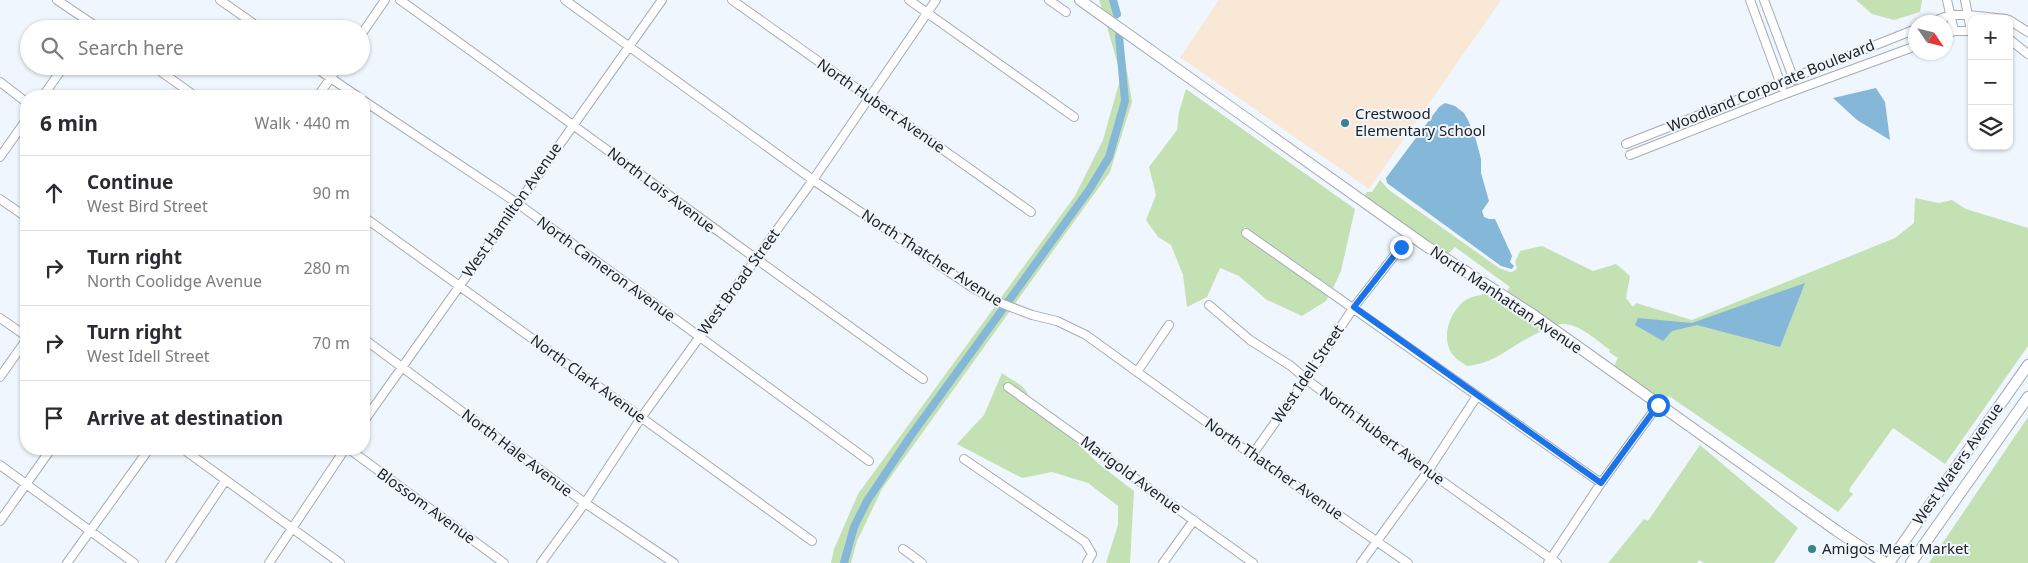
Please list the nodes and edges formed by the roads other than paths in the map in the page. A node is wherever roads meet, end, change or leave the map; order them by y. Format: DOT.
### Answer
graph roads {
  1 [pos="58,0"];
  2 [pos="220,0"];
  3 [pos="385,0"];
  4 [pos="400,0"];
  5 [pos="565,0"];
  6 [pos="662,0"];
  7 [pos="732,0"];
  8 [pos="909,0"];
  9 [pos="936,0"];
  10 [pos="1049,0"];
  11 [pos="1080,0"];
  12 [pos="1750,0"];
  13 [pos="1764,0"];
  14 [pos="1947,0"];
  15 [pos="1965,0"];
  16 [pos="1066,12"];
  17 [pos="927,13"];
  18 [pos="1950,15"];
  19 [pos="1953,15"];
  20 [pos="1968,15"];
  21 [pos="83,20"];
  22 [pos="248,20"];
  23 [pos="370,22"];
  24 [pos="2013,23"];
  25 [pos="1953,27"];
  26 [pos="1954,31"];
  27 [pos="1968,31"];
  28 [pos="1908,32"];
  29 [pos="2028,32"];
  30 [pos="2013,42"];
  31 [pos="628,47"];
  32 [pos="1908,49"];
  33 [pos="2028,54"];
  34 [pos="58,75"];
  35 [pos="166,75"];
  36 [pos="325,75"];
  37 [pos="334,75"];
  38 [pos="1792,78"];
  39 [pos="331,79"];
  40 [pos="0,82"];
  41 [pos="1779,83"];
  42 [pos="1798,89"];
  43 [pos="47,90"];
  44 [pos="187,90"];
  45 [pos="323,90"];
  46 [pos="348,90"];
  47 [pos="1785,94"];
  48 [pos="20,97"];
  49 [pos="868,98"];
  50 [pos="370,105"];
  51 [pos="1074,117"];
  52 [pos="573,124"];
  53 [pos="20,129"];
  54 [pos="1626,144"];
  55 [pos="1630,155"];
  56 [pos="0,157"];
  57 [pos="813,180"];
  58 [pos="0,199"];
  59 [pos="517,203"];
  60 [pos="1031,212"];
  61 [pos="20,214"];
  62 [pos="370,221"];
  63 [pos="1246,233"];
  64 [pos="1401,247"];
  65 [pos="755,259"];
  66 [pos="459,286"];
  67 [pos="1209,306"];
  68 [pos="1354,307"];
  69 [pos="0,318"];
  70 [pos="1169,325"];
  71 [pos="20,333"];
  72 [pos="698,338"];
  73 [pos="370,343"];
  74 [pos="20,347"];
  75 [pos="2028,365"];
  76 [pos="402,367"];
  77 [pos="1137,372"];
  78 [pos="0,378"];
  79 [pos="923,379"];
  80 [pos="1306,379"];
  81 [pos="1008,386"];
  82 [pos="1477,396"];
  83 [pos="2028,397"];
  84 [pos="1658,405"];
  85 [pos="370,412"];
  86 [pos="641,418"];
  87 [pos="47,455"];
  88 [pos="145,455"];
  89 [pos="191,455"];
  90 [pos="341,455"];
  91 [pos="357,455"];
  92 [pos="1252,455"];
  93 [pos="964,459"];
  94 [pos="868,461"];
  95 [pos="0,465"];
  96 [pos="1428,471"];
  97 [pos="225,481"];
  98 [pos="1601,483"];
  99 [pos="27,484"];
  100 [pos="585,503"];
  101 [pos="1194,520"];
  102 [pos="0,521"];
  103 [pos="293,528"];
  104 [pos="90,530"];
  105 [pos="1377,540"];
  106 [pos="812,541"];
  107 [pos="903,549"];
  108 [pos="1552,562"];
  109 [pos="67,563"];
  110 [pos="134,563"];
  111 [pos="170,563"];
  112 [pos="269,563"];
  113 [pos="340,563"];
  114 [pos="504,563"];
  115 [pos="541,563"];
  116 [pos="674,563"];
  117 [pos="922,563"];
  118 [pos="1087,563"];
  119 [pos="1163,563"];
  120 [pos="1253,563"];
  121 [pos="1361,563"];
  122 [pos="1408,563"];
  123 [pos="1887,563"];
  124 [pos="1911,563"];
  1 -- 21 [label="street"];
  2 -- 22 [label="street"];
  3 -- 23 [label="street"];
  4 -- 52 [label="street, North Lois Avenue"];
  5 -- 31 [label="street, North Thatcher Avenue"];
  6 -- 31 [label="street, West Hamilton Avenue"];
  7 -- 49 [label="street, North Hubert Avenue"];
  8 -- 17 [label="street"];
  9 -- 17 [label="street, West Broad Street"];
  10 -- 16 [label="street"];
  11 -- 84 [label="street, North Manhattan Avenue"];
  12 -- 41 [label="street"];
  13 -- 38 [label="street"];
  14 -- 18 [label="street"];
  15 -- 20 [label="street"];
  17 -- 49 [label="street, West Broad Street"];
  17 -- 51 [label="street"];
  19 -- 20 [label="street"];
  24 -- 29 [label="street"];
  25 -- 26 [label="street"];
  26 -- 27 [label="street"];
  28 -- 38 [label="street, Woodland Corporate Boulevard"];
  30 -- 33 [label="street"];
  31 -- 52 [label="street, West Hamilton Avenue"];
  31 -- 57 [label="street, North Thatcher Avenue"];
  32 -- 42 [label="street, Woodland Corporate Boulevard"];
  34 -- 43 [label="street"];
  35 -- 44 [label="street"];
  36 -- 39 [label="street"];
  37 -- 39 [label="street"];
  38 -- 41 [label="street, Woodland Corporate Boulevard"];
  38 -- 42 [label="street"];
  39 -- 45 [label="street"];
  39 -- 46 [label="street"];
  40 -- 48 [label="street"];
  41 -- 47 [label="street"];
  41 -- 54 [label="street, Woodland Corporate Boulevard"];
  42 -- 47 [label="street, Woodland Corporate Boulevard"];
  47 -- 55 [label="street, Woodland Corporate Boulevard"];
  49 -- 57 [label="street, West Broad Street"];
  49 -- 60 [label="street, North Hubert Avenue"];
  50 -- 59 [label="street, North Cameron Avenue"];
  52 -- 59 [label="street, West Hamilton Avenue"];
  52 -- 65 [label="street, North Lois Avenue"];
  53 -- 56 [label="street"];
  57 -- 65 [label="street, West Broad Street"];
  57 -- 77 [label="street, North Thatcher Avenue"];
  58 -- 61 [label="street"];
  59 -- 66 [label="street, West Hamilton Avenue"];
  59 -- 72 [label="street, North Cameron Avenue"];
  62 -- 66 [label="street, North Clark Avenue"];
  63 -- 68 [label="street"];
  64 -- 68 [label="street, West Idell Street"];
  65 -- 72 [label="street, West Broad Street"];
  65 -- 79 [label="street, North Lois Avenue"];
  66 -- 76 [label="street, West Hamilton Avenue"];
  66 -- 86 [label="street, North Clark Avenue"];
  67 -- 80 [label="street, North Hubert Avenue"];
  68 -- 80 [label="street, West Idell Street"];
  68 -- 82 [label="street"];
  69 -- 71 [label="street"];
  70 -- 77 [label="street"];
  72 -- 86 [label="street, West Broad Street"];
  72 -- 94 [label="street, North Cameron Avenue"];
  73 -- 76 [label="street, North Hale Avenue"];
  74 -- 78 [label="street"];
  75 -- 123 [label="street, West Waters Avenue"];
  76 -- 85 [label="street, West Hamilton Avenue"];
  76 -- 100 [label="street, North Hale Avenue"];
  77 -- 92 [label="street, North Thatcher Avenue"];
  80 -- 92 [label="street, West Idell Street"];
  80 -- 96 [label="street, North Hubert Avenue"];
  81 -- 101 [label="street, Marigold Avenue"];
  82 -- 96 [label="street"];
  82 -- 98 [label="street"];
  83 -- 124 [label="street, West Waters Avenue"];
  84 -- 98 [label="street"];
  84 -- 123 [label="street, North Manhattan Avenue"];
  86 -- 100 [label="street, West Broad Street"];
  86 -- 106 [label="street, North Clark Avenue"];
  87 -- 99 [label="street"];
  88 -- 104 [label="street"];
  89 -- 97 [label="street"];
  90 -- 103 [label="street"];
  91 -- 114 [label="street, Blossom Avenue"];
  92 -- 105 [label="street, North Thatcher Avenue"];
  93 -- 118 [label="street"];
  95 -- 99 [label="street"];
  96 -- 105 [label="street"];
  96 -- 108 [label="street, North Hubert Avenue"];
  97 -- 103 [label="street"];
  97 -- 111 [label="street"];
  98 -- 108 [label="street"];
  99 -- 102 [label="street"];
  99 -- 104 [label="street"];
  100 -- 115 [label="street, West Broad Street"];
  100 -- 116 [label="street, North Hale Avenue"];
  101 -- 119 [label="street"];
  101 -- 120 [label="street, Marigold Avenue"];
  103 -- 112 [label="street"];
  103 -- 113 [label="street"];
  104 -- 109 [label="street"];
  104 -- 110 [label="street"];
  105 -- 121 [label="street"];
  105 -- 122 [label="street, North Thatcher Avenue"];
  107 -- 117 [label="street"];
}
